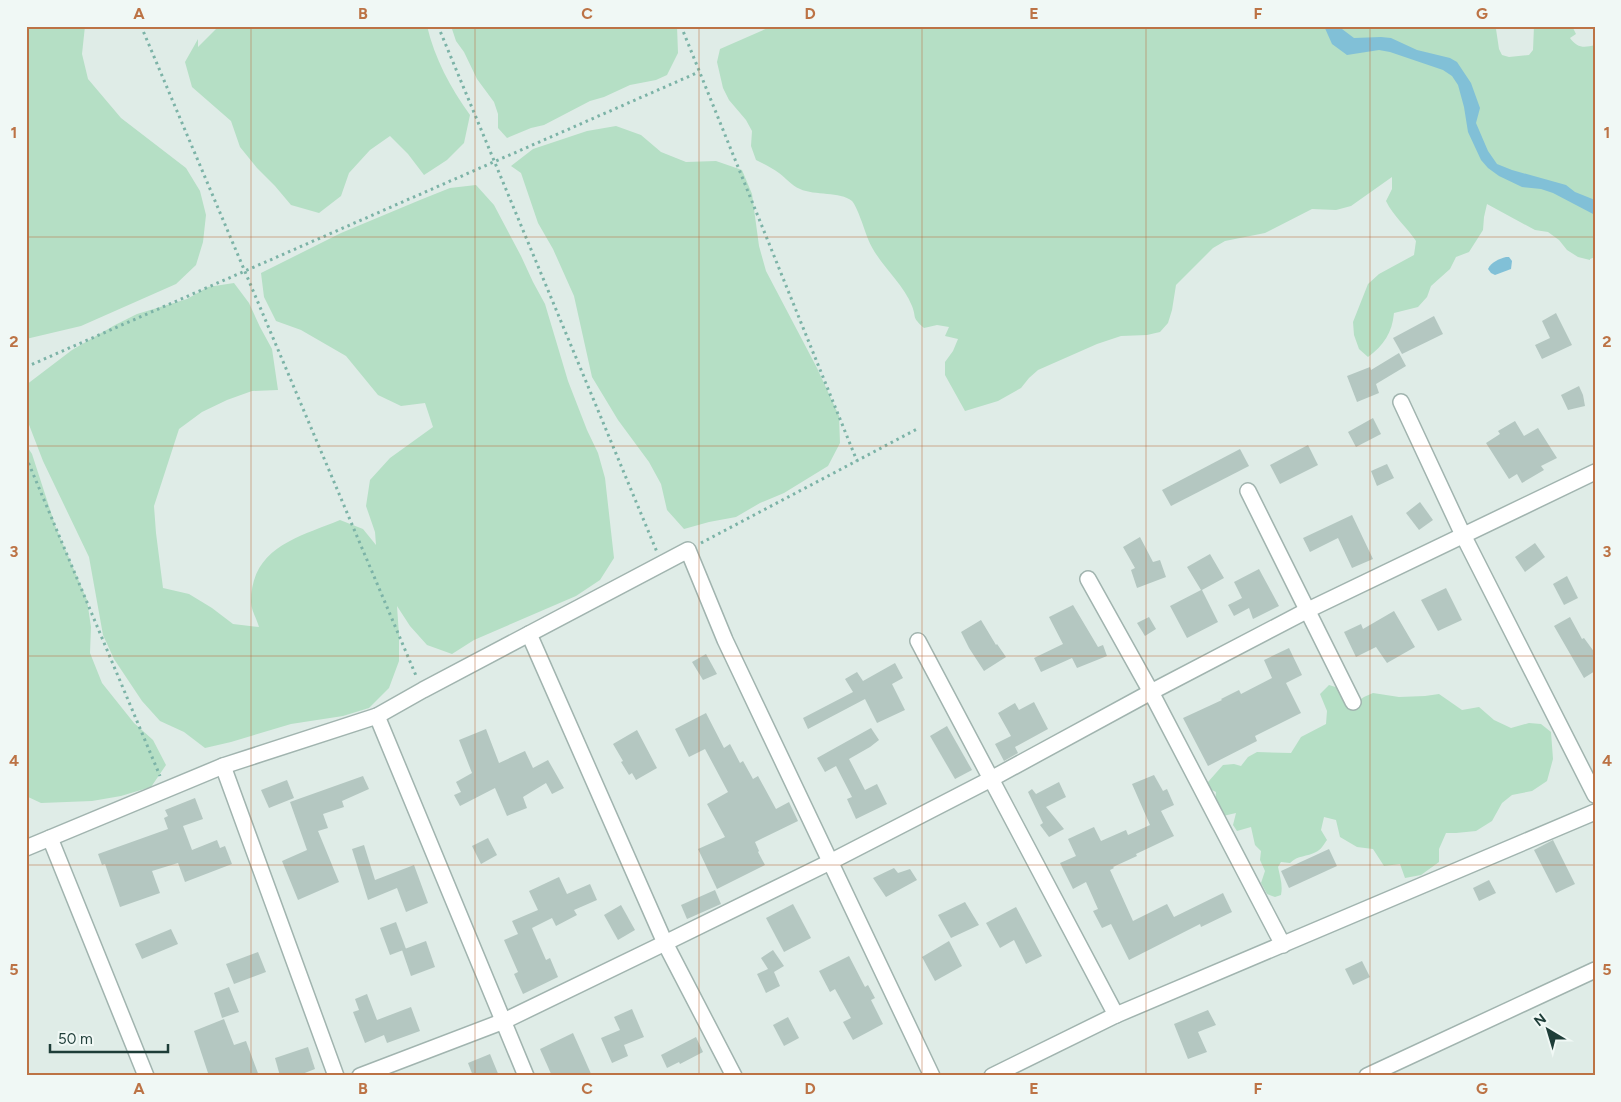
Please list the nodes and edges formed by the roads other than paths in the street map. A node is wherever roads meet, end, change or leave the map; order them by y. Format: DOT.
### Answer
graph roads {
  1 [pos="1401,402"];
  2 [pos="1595,472"];
  3 [pos="1248,491"];
  4 [pos="1463,535"];
  5 [pos="1088,579"];
  6 [pos="1308,610"];
  7 [pos="529,634"];
  8 [pos="918,641"];
  9 [pos="1151,692"];
  10 [pos="1354,702"];
  11 [pos="377,716"];
  12 [pos="223,766"];
  13 [pos="991,779"];
  14 [pos="1595,794"];
  15 [pos="1595,812"];
  16 [pos="50,838"];
  17 [pos="26,848"];
  18 [pos="830,862"];
  19 [pos="665,943"];
  20 [pos="1283,945"];
  21 [pos="1595,970"];
  22 [pos="1116,1015"];
  23 [pos="504,1021"];
  24 [pos="146,1076"];
  25 [pos="336,1076"];
  26 [pos="360,1076"];
  27 [pos="526,1076"];
  28 [pos="734,1076"];
  29 [pos="932,1076"];
  30 [pos="992,1076"];
  31 [pos="1367,1076"];
  1 -- 4 [label="street"];
  2 -- 4 [label="street"];
  3 -- 6 [label="street"];
  4 -- 6 [label="street"];
  4 -- 14 [label="street"];
  5 -- 9 [label="street"];
  6 -- 9 [label="street"];
  6 -- 10 [label="street"];
  7 -- 11 [label="street"];
  7 -- 18 [label="street"];
  7 -- 19 [label="street"];
  8 -- 13 [label="street"];
  9 -- 13 [label="street"];
  9 -- 20 [label="street"];
  11 -- 12 [label="street"];
  11 -- 23 [label="street"];
  12 -- 16 [label="street"];
  12 -- 25 [label="street"];
  13 -- 18 [label="street"];
  13 -- 22 [label="street"];
  15 -- 20 [label="street"];
  16 -- 17 [label="street"];
  16 -- 24 [label="street"];
  18 -- 19 [label="street"];
  18 -- 29 [label="street"];
  19 -- 23 [label="street"];
  19 -- 28 [label="street"];
  20 -- 22 [label="street"];
  21 -- 31 [label="street"];
  22 -- 30 [label="street"];
  23 -- 26 [label="street"];
  23 -- 27 [label="street"];
}
